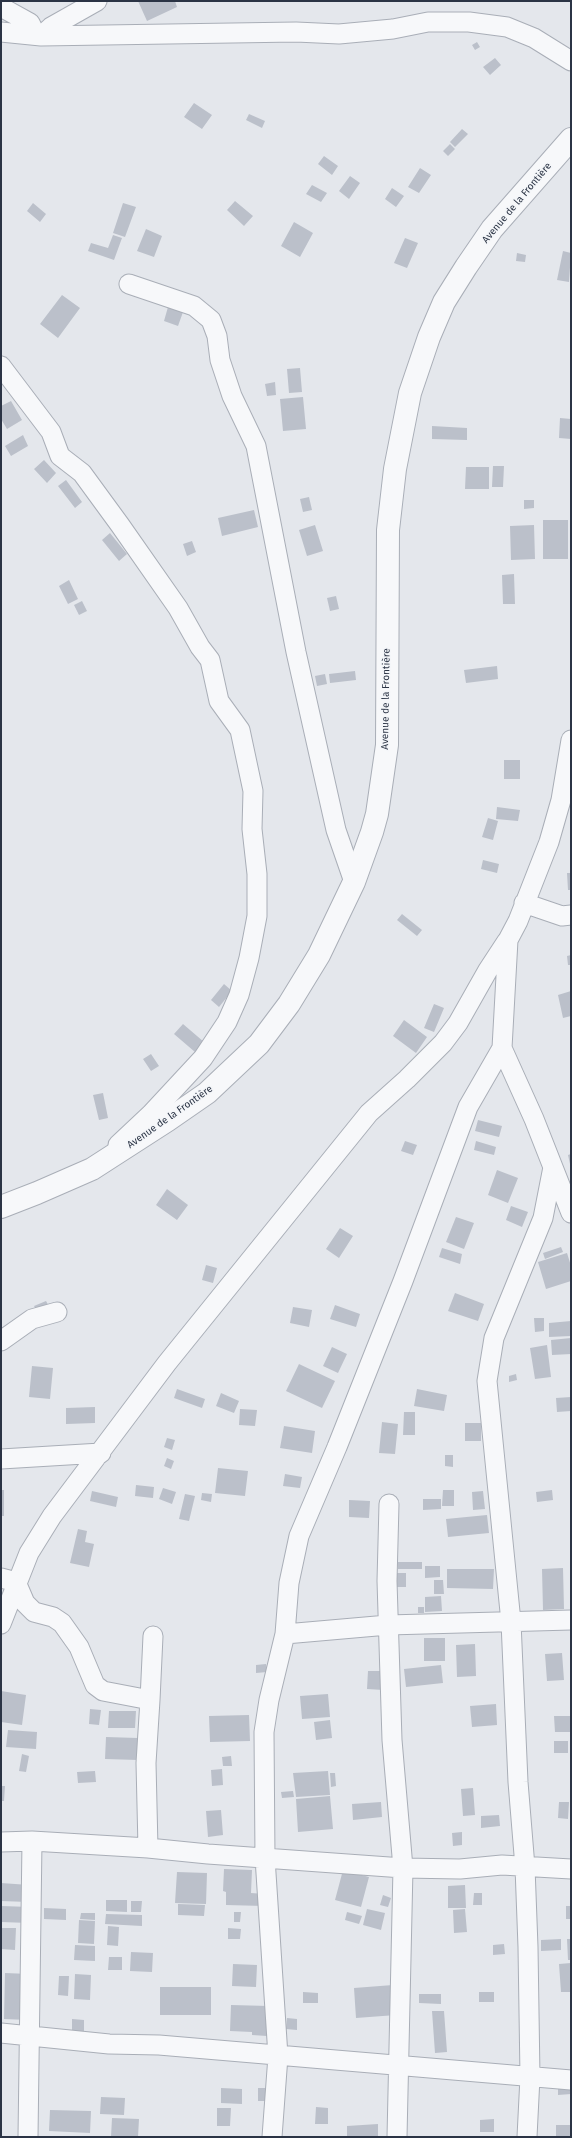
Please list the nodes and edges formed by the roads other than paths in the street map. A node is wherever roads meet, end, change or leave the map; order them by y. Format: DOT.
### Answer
graph roads {
  1 [pos="97,1"];
  2 [pos="1,7"];
  3 [pos="1,32"];
  4 [pos="37,35"];
  5 [pos="571,61"];
  6 [pos="571,139"];
  7 [pos="129,284"];
  8 [pos="1,366"];
  9 [pos="571,740"];
  10 [pos="354,882"];
  11 [pos="524,903"];
  12 [pos="571,915"];
  13 [pos="508,940"];
  14 [pos="502,1048"];
  15 [pos="553,1167"];
  16 [pos="92,1169"];
  17 [pos="1,1207"];
  18 [pos="571,1213"];
  19 [pos="57,1312"];
  20 [pos="1,1341"];
  21 [pos="101,1453"];
  22 [pos="1,1459"];
  23 [pos="389,1504"];
  24 [pos="9,1580"];
  25 [pos="571,1620"];
  26 [pos="511,1622"];
  27 [pos="1,1624"];
  28 [pos="388,1625"];
  29 [pos="285,1634"];
  30 [pos="153,1636"];
  31 [pos="150,1700"];
  32 [pos="32,1841"];
  33 [pos="1,1842"];
  34 [pos="148,1848"];
  35 [pos="265,1858"];
  36 [pos="524,1867"];
  37 [pos="403,1868"];
  38 [pos="571,1869"];
  39 [pos="1,2033"];
  40 [pos="30,2037"];
  41 [pos="278,2056"];
  42 [pos="400,2065"];
  43 [pos="530,2077"];
  44 [pos="571,2080"];
  45 [pos="28,2137"];
  46 [pos="272,2137"];
  47 [pos="397,2137"];
  48 [pos="527,2137"];
  1 -- 4 [label="street"];
  2 -- 4 [label="street"];
  3 -- 4 [label="street"];
  4 -- 5 [label="street"];
  6 -- 10 [label="street, Avenue de la Frontière"];
  7 -- 10 [label="street"];
  8 -- 16 [label="street"];
  9 -- 11 [label="street"];
  10 -- 16 [label="street, Avenue de la Frontière"];
  11 -- 12 [label="street"];
  11 -- 13 [label="street"];
  13 -- 14 [label="street"];
  13 -- 21 [label="street"];
  14 -- 15 [label="street"];
  14 -- 29 [label="street"];
  15 -- 18 [label="street"];
  15 -- 26 [label="street"];
  16 -- 17 [label="street, Avenue de la Frontière"];
  19 -- 20 [label="street"];
  21 -- 22 [label="street"];
  21 -- 24 [label="street"];
  23 -- 28 [label="street"];
  24 -- 27 [label="street"];
  24 -- 31 [label="street"];
  25 -- 26 [label="street"];
  26 -- 28 [label="street"];
  26 -- 36 [label="street"];
  28 -- 29 [label="street"];
  28 -- 37 [label="street"];
  29 -- 35 [label="street"];
  30 -- 31 [label="street"];
  31 -- 34 [label="street"];
  32 -- 33 [label="street"];
  32 -- 34 [label="street"];
  32 -- 40 [label="street"];
  34 -- 35 [label="street"];
  35 -- 37 [label="street"];
  35 -- 41 [label="street"];
  36 -- 37 [label="street"];
  36 -- 38 [label="street"];
  36 -- 43 [label="street"];
  37 -- 42 [label="street"];
  39 -- 40 [label="street"];
  40 -- 41 [label="street"];
  40 -- 45 [label="street"];
  41 -- 42 [label="street"];
  41 -- 46 [label="street"];
  42 -- 43 [label="street"];
  42 -- 47 [label="street"];
  43 -- 44 [label="street"];
  43 -- 48 [label="street"];
}
